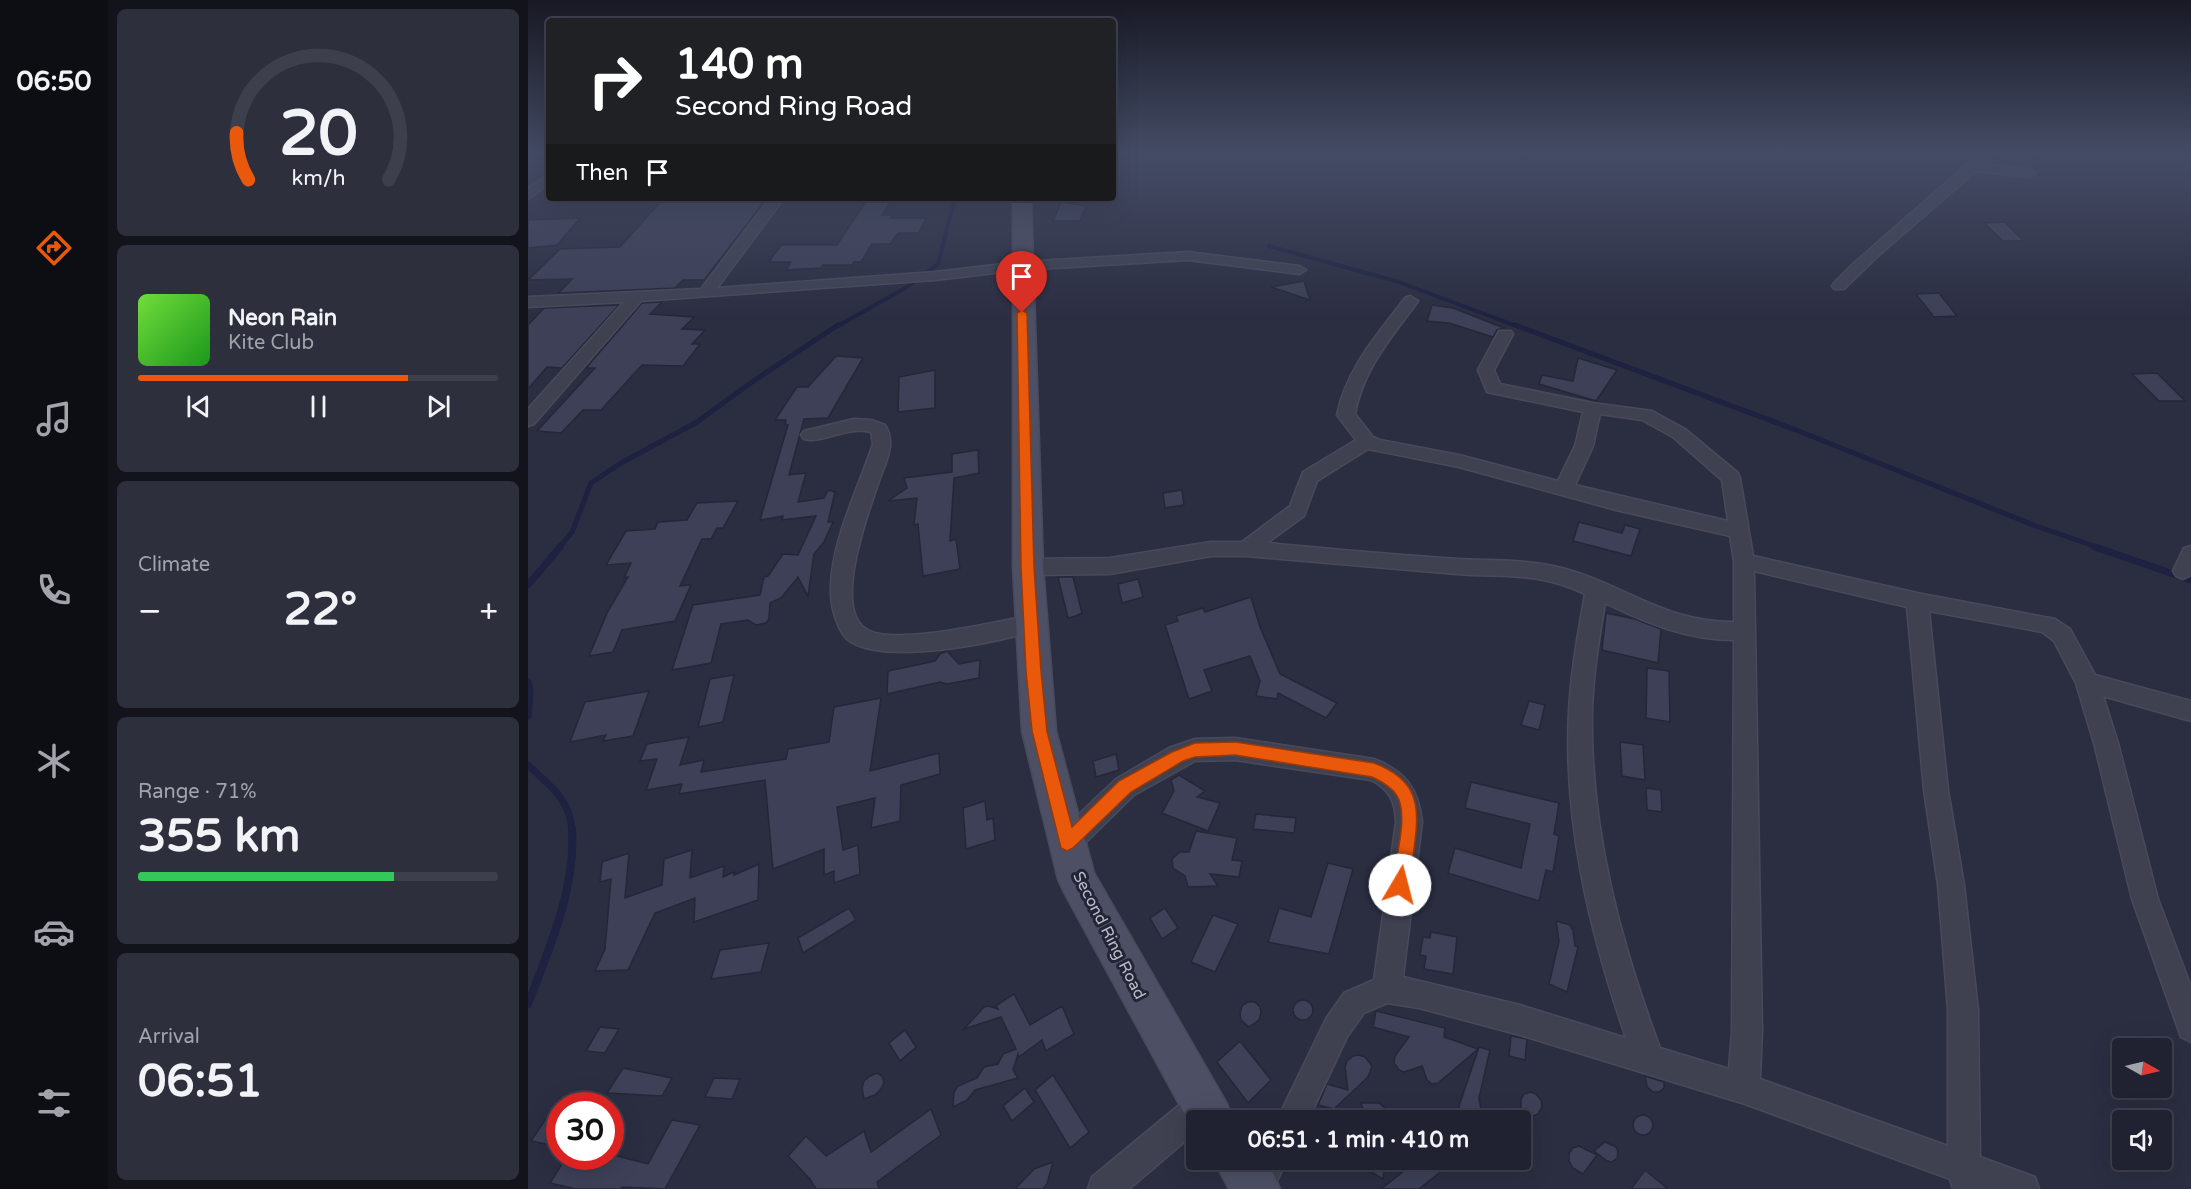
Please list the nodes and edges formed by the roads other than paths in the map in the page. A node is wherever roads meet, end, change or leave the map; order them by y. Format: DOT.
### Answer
graph roads {
  1 [pos="770,207"];
  2 [pos="1022,207"];
  3 [pos="1924,207"];
  4 [pos="1022,266"];
  5 [pos="1299,270"];
  6 [pos="1839,286"];
  7 [pos="705,293"];
  8 [pos="636,297"];
  9 [pos="1410,301"];
  10 [pos="528,302"];
  11 [pos="1505,334"];
  12 [pos="1593,408"];
  13 [pos="528,420"];
  14 [pos="810,435"];
  15 [pos="1367,441"];
  16 [pos="1564,488"];
  17 [pos="1739,531"];
  18 [pos="1246,549"];
  19 [pos="1744,561"];
  20 [pos="1028,567"];
  21 [pos="1596,591"];
  22 [pos="1917,601"];
  23 [pos="1032,623"];
  24 [pos="1744,631"];
  25 [pos="2087,682"];
  26 [pos="2191,711"];
  27 [pos="1067,843"];
  28 [pos="1387,989"];
  29 [pos="2191,1027"];
  30 [pos="1649,1060"];
  31 [pos="1745,1089"];
  32 [pos="1204,1110"];
  33 [pos="1297,1110"];
  34 [pos="1186,1129"];
  35 [pos="1966,1179"];
  36 [pos="1104,1189"];
  37 [pos="2023,1189"];
  1 -- 7 [label="street"];
  2 -- 4 [label="main road, Second Ring Road"];
  3 -- 6 [label="street"];
  4 -- 5 [label="street"];
  4 -- 7 [label="street"];
  4 -- 20 [label="main road, Second Ring Road"];
  7 -- 8 [label="street"];
  8 -- 10 [label="street"];
  8 -- 13 [label="street"];
  9 -- 15 [label="street"];
  11 -- 12 [label="street"];
  12 -- 16 [label="street"];
  12 -- 17 [label="street"];
  14 -- 23 [label="street"];
  15 -- 16 [label="street"];
  15 -- 18 [label="street"];
  16 -- 17 [label="street"];
  17 -- 19 [label="street"];
  18 -- 20 [label="street"];
  18 -- 21 [label="street"];
  19 -- 22 [label="street"];
  19 -- 24 [label="street"];
  20 -- 23 [label="main road, Second Ring Road"];
  21 -- 24 [label="street"];
  21 -- 30 [label="street"];
  22 -- 25 [label="street"];
  22 -- 35 [label="street"];
  23 -- 27 [label="main road, Second Ring Road"];
  24 -- 31 [label="street"];
  25 -- 26 [label="street"];
  25 -- 29 [label="street"];
  27 -- 28 [label="street"];
  27 -- 32 [label="main road, Second Ring Road"];
  28 -- 30 [label="street"];
  28 -- 33 [label="street"];
  30 -- 31 [label="street"];
  31 -- 35 [label="street"];
  34 -- 36 [label="street"];
  35 -- 37 [label="street"];
}
